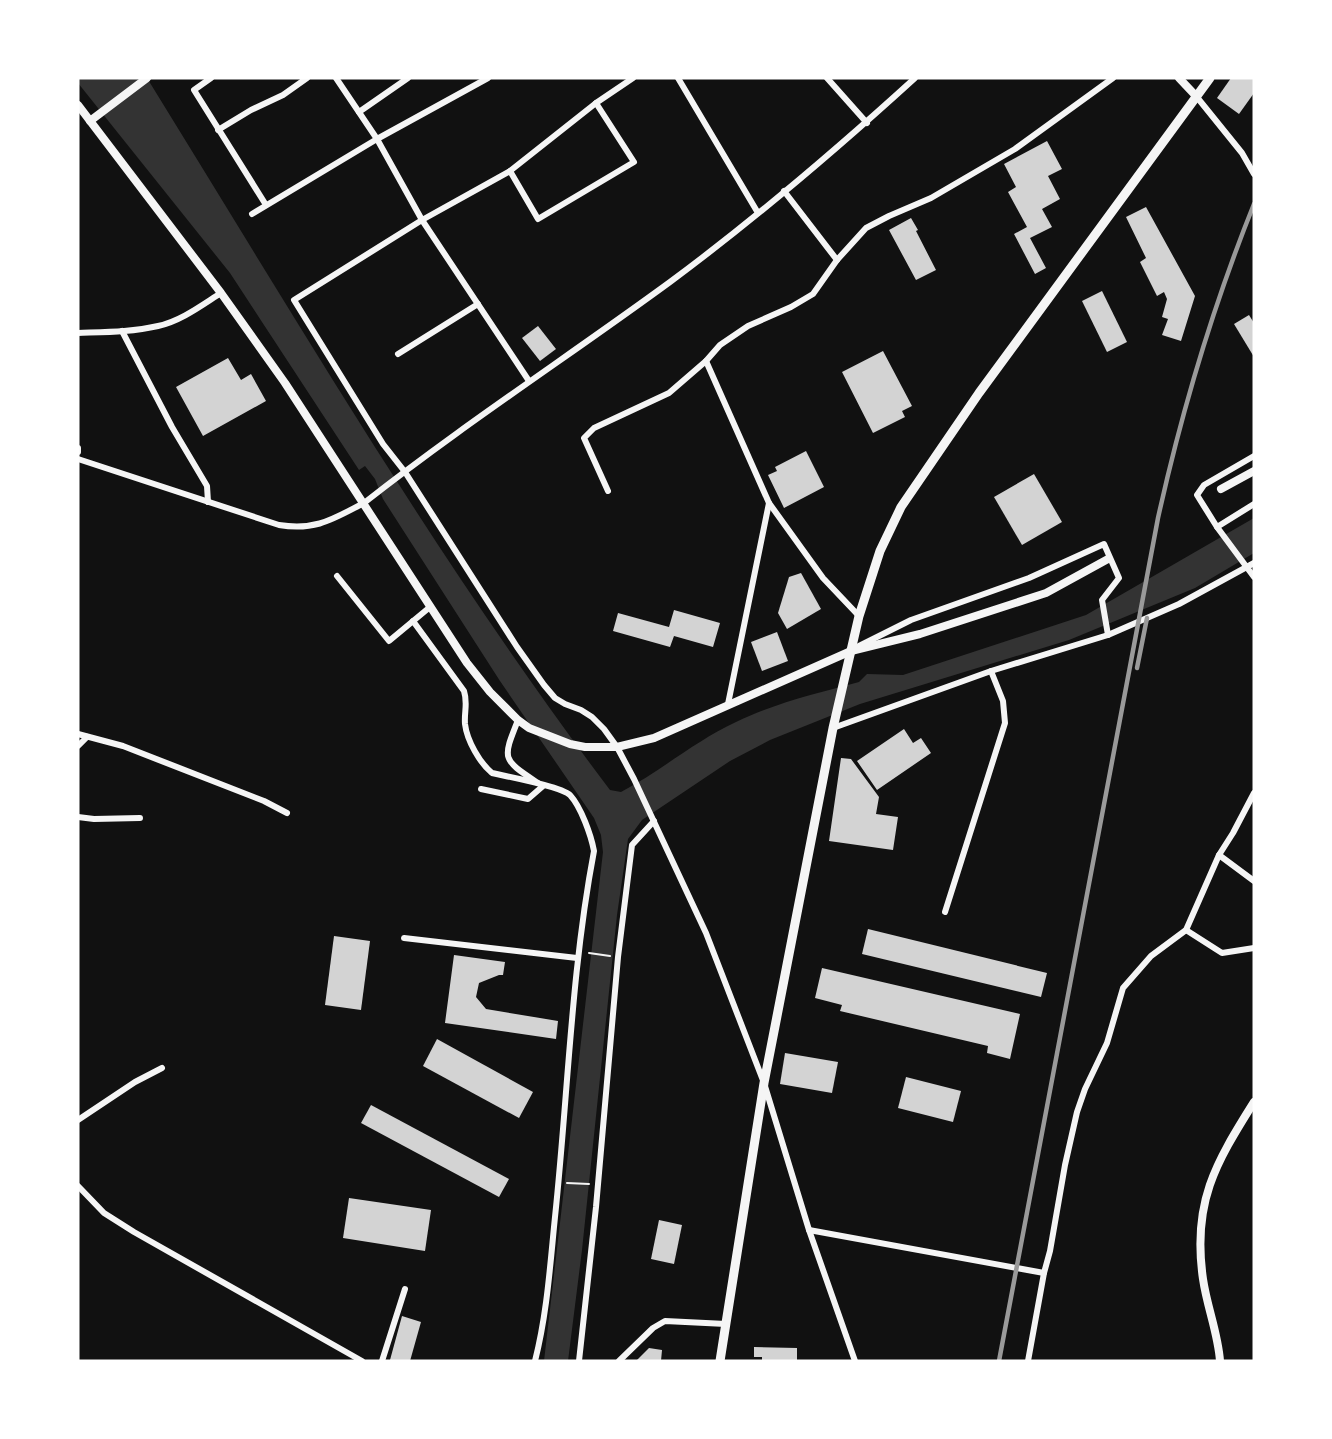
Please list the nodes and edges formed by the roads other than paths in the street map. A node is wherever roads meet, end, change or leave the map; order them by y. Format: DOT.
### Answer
graph roads {
  1 [pos="147,78"];
  2 [pos="211,78"];
  3 [pos="307,78"];
  4 [pos="336,78"];
  5 [pos="408,78"];
  6 [pos="488,78"];
  7 [pos="633,78"];
  8 [pos="678,78"];
  9 [pos="827,78"];
  10 [pos="915,78"];
  11 [pos="1113,78"];
  12 [pos="1179,78"];
  13 [pos="1210,78"];
  14 [pos="1196,96"];
  15 [pos="596,103"];
  16 [pos="78,105"];
  17 [pos="359,112"];
  18 [pos="90,121"];
  19 [pos="867,123"];
  20 [pos="218,130"];
  21 [pos="377,139"];
  22 [pos="510,171"];
  23 [pos="1254,174"];
  24 [pos="784,191"];
  25 [pos="266,205"];
  26 [pos="758,213"];
  27 [pos="252,214"];
  28 [pos="422,220"];
  29 [pos="837,260"];
  30 [pos="221,293"];
  31 [pos="478,304"];
  32 [pos="122,332"];
  33 [pos="78,333"];
  34 [pos="398,354"];
  35 [pos="706,361"];
  36 [pos="529,381"];
  37 [pos="1254,456"];
  38 [pos="78,459"];
  39 [pos="1254,471"];
  40 [pos="402,474"];
  41 [pos="1221,489"];
  42 [pos="608,491"];
  43 [pos="367,501"];
  44 [pos="208,502"];
  45 [pos="769,503"];
  46 [pos="1254,504"];
  47 [pos="1216,527"];
  48 [pos="1108,559"];
  49 [pos="1254,563"];
  50 [pos="1246,568"];
  51 [pos="337,576"];
  52 [pos="1254,577"];
  53 [pos="430,607"];
  54 [pos="859,616"];
  55 [pos="413,621"];
  56 [pos="1108,635"];
  57 [pos="851,651"];
  58 [pos="991,671"];
  59 [pos="728,704"];
  60 [pos="518,720"];
  61 [pos="833,728"];
  62 [pos="78,734"];
  63 [pos="87,737"];
  64 [pos="78,747"];
  65 [pos="617,747"];
  66 [pos="543,786"];
  67 [pos="481,789"];
  68 [pos="1254,793"];
  69 [pos="287,813"];
  70 [pos="78,817"];
  71 [pos="140,818"];
  72 [pos="654,821"];
  73 [pos="1219,855"];
  74 [pos="1254,881"];
  75 [pos="945,912"];
  76 [pos="1186,930"];
  77 [pos="404,938"];
  78 [pos="1254,948"];
  79 [pos="577,958"];
  80 [pos="162,1068"];
  81 [pos="764,1083"];
  82 [pos="1254,1102"];
  83 [pos="78,1120"];
  84 [pos="78,1186"];
  85 [pos="809,1230"];
  86 [pos="1044,1273"];
  87 [pos="405,1289"];
  88 [pos="726,1324"];
  89 [pos="362,1361"];
  90 [pos="382,1361"];
  91 [pos="535,1361"];
  92 [pos="579,1361"];
  93 [pos="619,1361"];
  94 [pos="721,1361"];
  95 [pos="855,1361"];
  96 [pos="1028,1361"];
  97 [pos="1220,1361"];
  1 -- 18 [label="street"];
  2 -- 20 [label="street"];
  3 -- 20 [label="street"];
  4 -- 17 [label="street"];
  5 -- 17 [label="street"];
  6 -- 21 [label="street"];
  7 -- 15 [label="street"];
  8 -- 26 [label="street"];
  9 -- 19 [label="street"];
  10 -- 19 [label="street"];
  11 -- 29 [label="street"];
  12 -- 14 [label="street"];
  13 -- 14 [label="main road"];
  14 -- 23 [label="street"];
  14 -- 54 [label="main road"];
  15 -- 22 [label="street"];
  15 -- 22 [label="street"];
  16 -- 18 [label="street"];
  17 -- 21 [label="street"];
  18 -- 30 [label="street"];
  19 -- 24 [label="street"];
  20 -- 25 [label="street"];
  21 -- 25 [label="street"];
  21 -- 28 [label="street"];
  22 -- 28 [label="street"];
  24 -- 26 [label="street"];
  24 -- 29 [label="street"];
  25 -- 27 [label="street"];
  26 -- 36 [label="street"];
  28 -- 31 [label="street"];
  28 -- 40 [label="street"];
  29 -- 35 [label="street"];
  30 -- 32 [label="street"];
  30 -- 43 [label="street"];
  31 -- 34 [label="street"];
  31 -- 36 [label="street"];
  32 -- 33 [label="street"];
  32 -- 44 [label="street"];
  35 -- 42 [label="street"];
  35 -- 45 [label="street"];
  36 -- 40 [label="street"];
  37 -- 47 [label="street"];
  38 -- 44 [label="street"];
  39 -- 41 [label="street"];
  40 -- 43 [label="street"];
  40 -- 65 [label="street"];
  43 -- 44 [label="street"];
  43 -- 53 [label="street"];
  45 -- 54 [label="street"];
  45 -- 59 [label="street"];
  46 -- 47 [label="street"];
  47 -- 50 [label="street"];
  48 -- 57 [label="street"];
  49 -- 50 [label="street"];
  50 -- 52 [label="street"];
  50 -- 56 [label="street"];
  51 -- 55 [label="street"];
  53 -- 55 [label="street"];
  53 -- 60 [label="street"];
  54 -- 57 [label="main road"];
  55 -- 66 [label="street"];
  56 -- 57 [label="street"];
  56 -- 58 [label="street"];
  57 -- 59 [label="street"];
  57 -- 61 [label="main road"];
  58 -- 61 [label="street"];
  58 -- 75 [label="street"];
  59 -- 65 [label="street"];
  60 -- 65 [label="street"];
  60 -- 66 [label="street"];
  61 -- 81 [label="main road"];
  62 -- 63 [label="street"];
  63 -- 64 [label="street"];
  63 -- 69 [label="street"];
  65 -- 72 [label="street"];
  66 -- 67 [label="street"];
  66 -- 79 [label="street"];
  68 -- 73 [label="street"];
  70 -- 71 [label="street"];
  72 -- 81 [label="street"];
  72 -- 92 [label="street"];
  73 -- 74 [label="street"];
  73 -- 76 [label="street"];
  76 -- 78 [label="street"];
  76 -- 86 [label="street"];
  77 -- 79 [label="street"];
  79 -- 91 [label="street"];
  80 -- 83 [label="street"];
  81 -- 85 [label="street"];
  81 -- 88 [label="main road"];
  82 -- 97 [label="street"];
  84 -- 89 [label="street"];
  85 -- 86 [label="street"];
  85 -- 95 [label="street"];
  86 -- 96 [label="street"];
  87 -- 90 [label="street"];
  88 -- 93 [label="street"];
  88 -- 94 [label="main road"];
}
